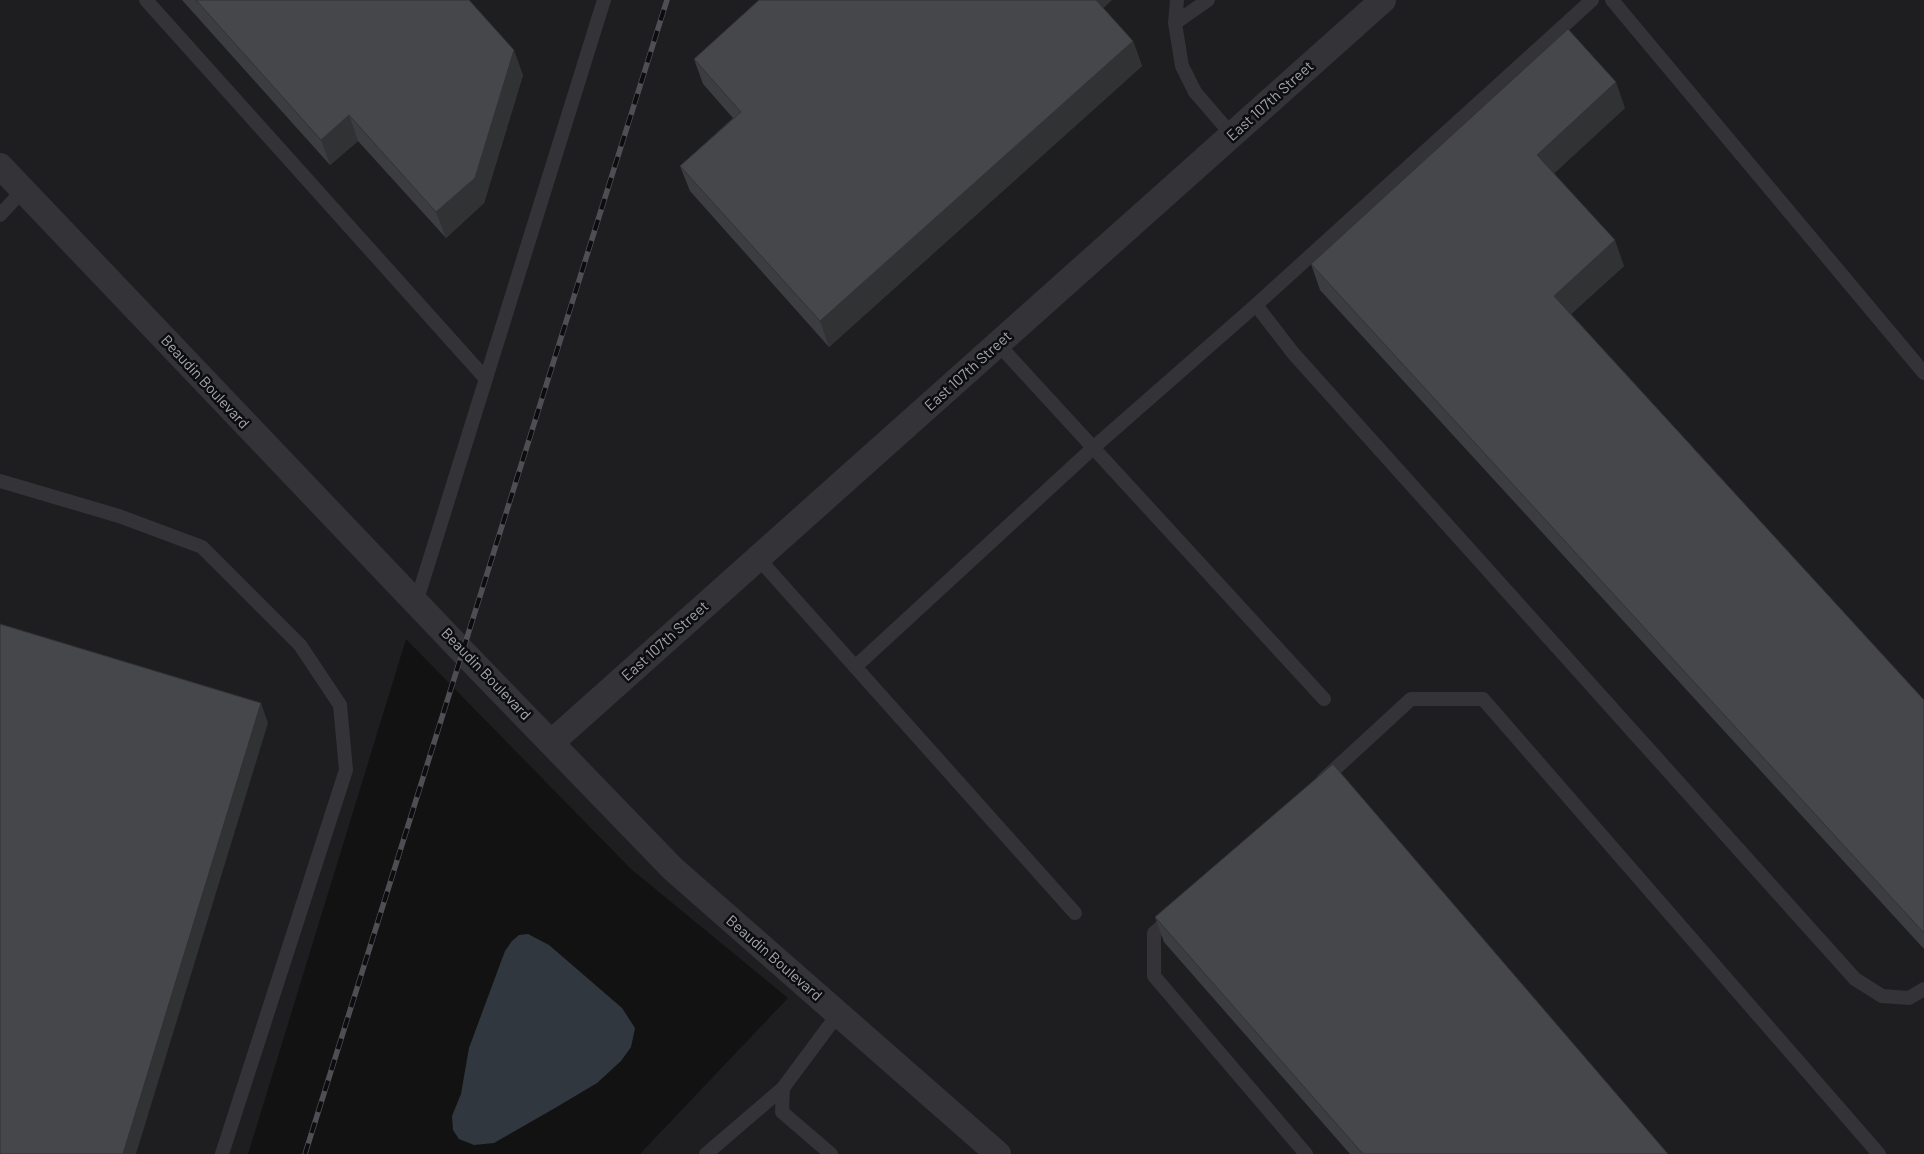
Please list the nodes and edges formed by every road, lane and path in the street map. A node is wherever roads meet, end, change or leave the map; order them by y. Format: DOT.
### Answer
graph roads {
  1 [pos="146,0"];
  2 [pos="604,0"];
  3 [pos="1177,0"];
  4 [pos="1208,0"];
  5 [pos="1383,0"];
  6 [pos="1592,0"];
  7 [pos="1612,0"];
  8 [pos="1175,23"];
  9 [pos="1232,135"];
  10 [pos="0,166"];
  11 [pos="24,190"];
  12 [pos="0,215"];
  13 [pos="1256,305"];
  14 [pos="998,344"];
  15 [pos="1924,373"];
  16 [pos="486,379"];
  17 [pos="1093,448"];
  18 [pos="0,481"];
  19 [pos="758,558"];
  20 [pos="416,602"];
  21 [pos="855,667"];
  22 [pos="1324,700"];
  23 [pos="552,742"];
  24 [pos="1316,786"];
  25 [pos="1184,906"];
  26 [pos="1075,913"];
  27 [pos="1924,989"];
  28 [pos="838,1014"];
  29 [pos="783,1088"];
  30 [pos="222,1154"];
  31 [pos="706,1154"];
  32 [pos="831,1154"];
  33 [pos="998,1154"];
  34 [pos="1306,1154"];
  35 [pos="1878,1154"];
  1 -- 16 [label="lane"];
  2 -- 16 [label="lane"];
  3 -- 8 [label="lane"];
  4 -- 8 [label="lane"];
  5 -- 9 [label="street, East 107th Street"];
  6 -- 13 [label="lane"];
  7 -- 15 [label="lane"];
  8 -- 9 [label="lane"];
  9 -- 14 [label="street, East 107th Street"];
  10 -- 11 [label="street, Beaudin Boulevard"];
  11 -- 12 [label="lane"];
  11 -- 20 [label="street, Beaudin Boulevard"];
  13 -- 17 [label="lane"];
  13 -- 27 [label="lane"];
  14 -- 17 [label="lane"];
  14 -- 19 [label="street, East 107th Street"];
  16 -- 20 [label="lane"];
  17 -- 21 [label="lane"];
  17 -- 22 [label="lane"];
  18 -- 30 [label="lane"];
  19 -- 21 [label="lane"];
  19 -- 23 [label="street, East 107th Street"];
  20 -- 23 [label="street, Beaudin Boulevard"];
  21 -- 26 [label="lane"];
  23 -- 28 [label="street, Beaudin Boulevard"];
  24 -- 35 [label="lane"];
  25 -- 34 [label="lane"];
  28 -- 29 [label="lane"];
  28 -- 33 [label="street, Beaudin Boulevard"];
  29 -- 31 [label="lane"];
  29 -- 32 [label="lane"];
}
